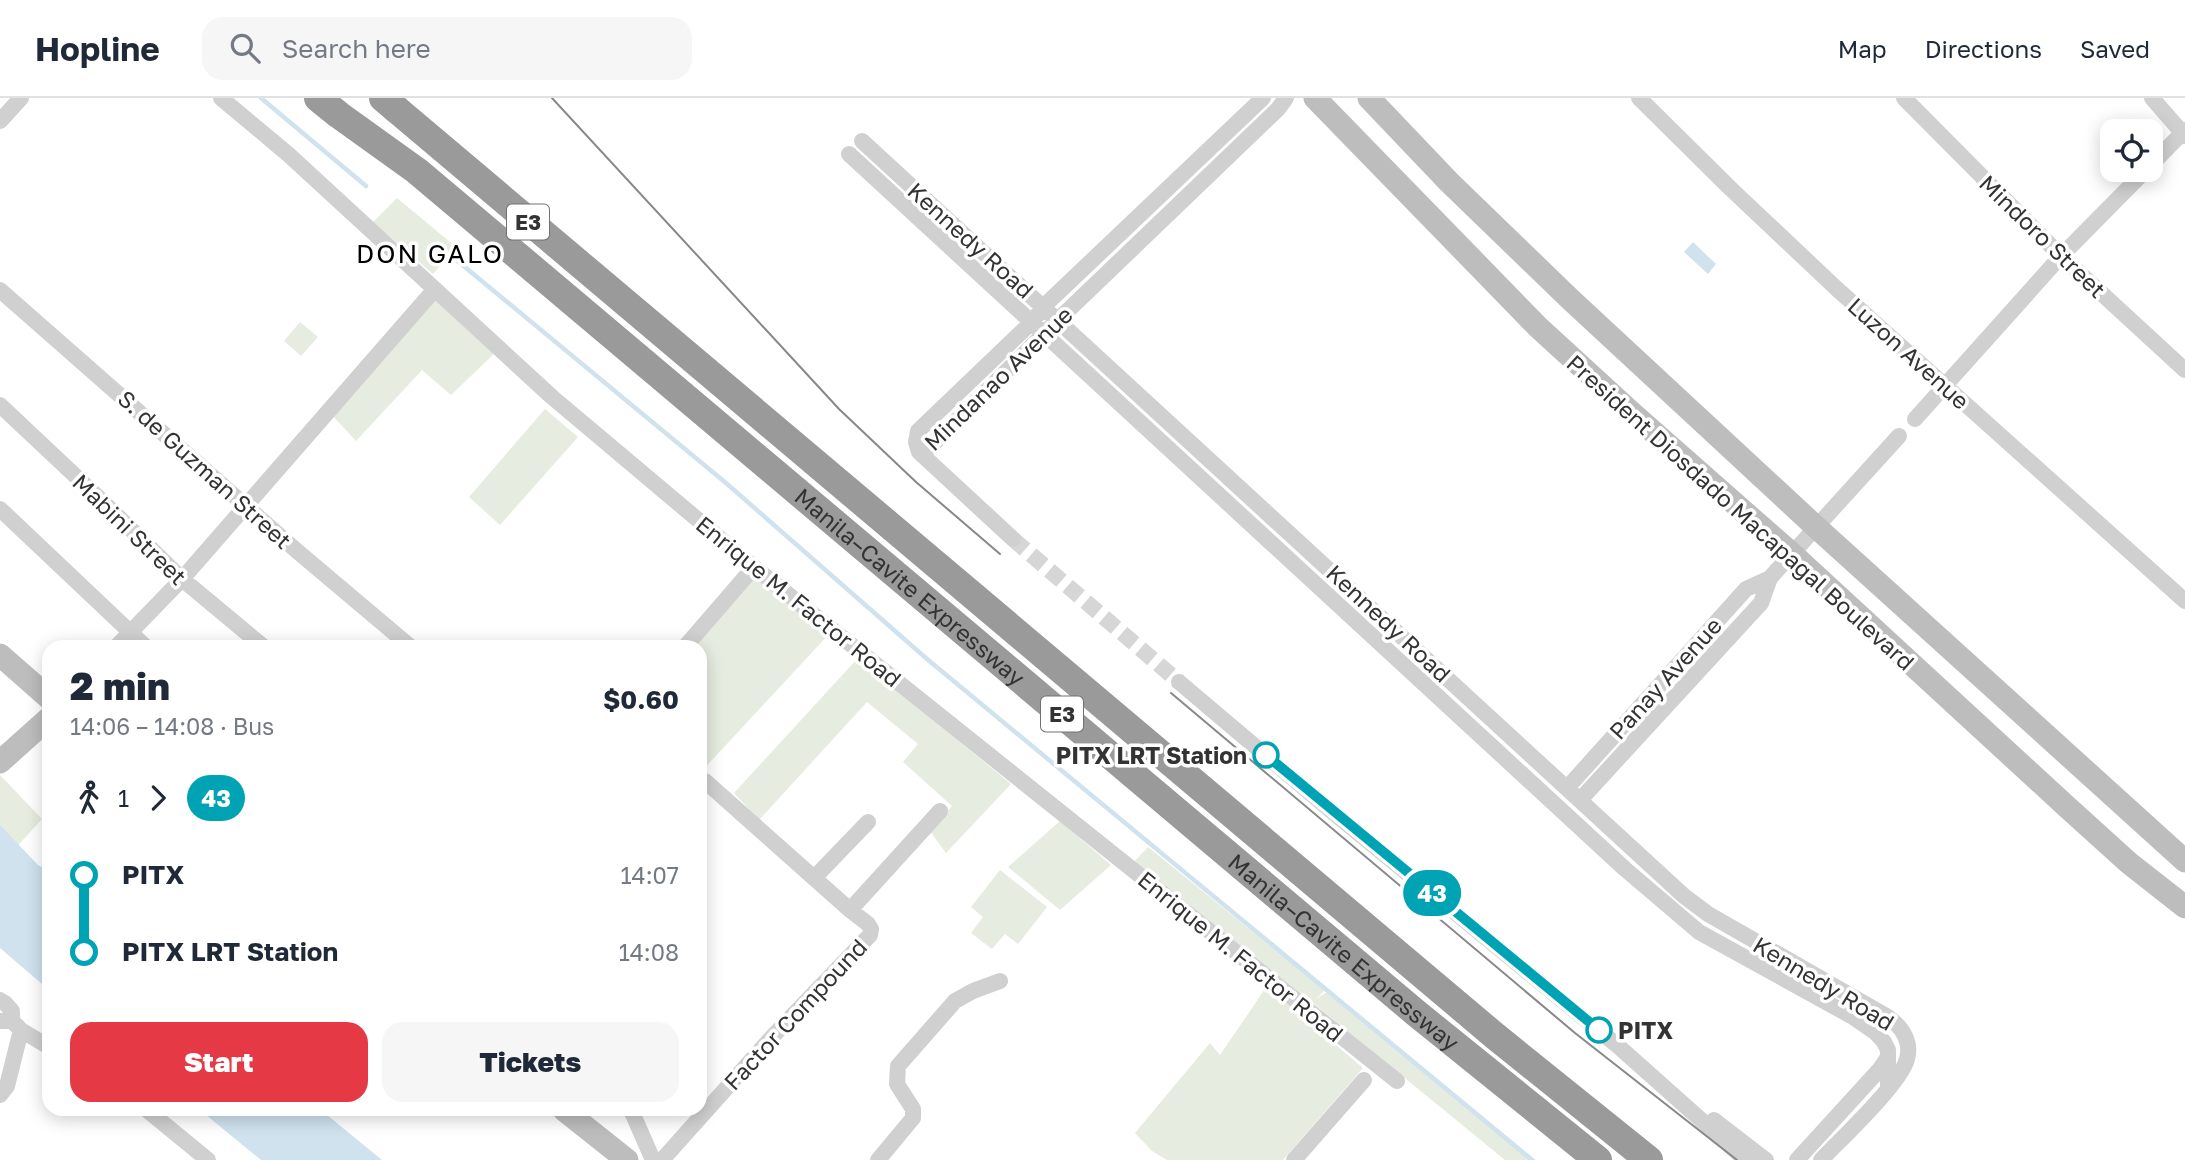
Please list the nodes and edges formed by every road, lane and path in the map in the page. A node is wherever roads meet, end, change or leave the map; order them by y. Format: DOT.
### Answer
graph roads {
  1 [pos="21,98"];
  2 [pos="221,98"];
  3 [pos="318,98"];
  4 [pos="1263,98"];
  5 [pos="1286,98"];
  6 [pos="1315,98"];
  7 [pos="1369,98"];
  8 [pos="1639,98"];
  9 [pos="1904,98"];
  10 [pos="2152,98"];
  11 [pos="389,103"];
  12 [pos="0,121"];
  13 [pos="2184,133"];
  14 [pos="862,141"];
  15 [pos="2163,153"];
  16 [pos="849,154"];
  17 [pos="2134,182"];
  18 [pos="2061,256"];
  19 [pos="435,289"];
  20 [pos="0,290"];
  21 [pos="1044,306"];
  22 [pos="1059,320"];
  23 [pos="1032,322"];
  24 [pos="1046,334"];
  25 [pos="2185,370"];
  26 [pos="1946,384"];
  27 [pos="0,405"];
  28 [pos="1915,418"];
  29 [pos="1899,436"];
  30 [pos="1194,444"];
  31 [pos="922,455"];
  32 [pos="1181,459"];
  33 [pos="246,506"];
  34 [pos="0,509"];
  35 [pos="1816,527"];
  36 [pos="1013,539"];
  37 [pos="1314,554"];
  38 [pos="1792,554"];
  39 [pos="754,567"];
  40 [pos="1300,569"];
  41 [pos="1770,578"];
  42 [pos="182,579"];
  43 [pos="2182,593"];
  44 [pos="130,632"];
  45 [pos="123,640"];
  46 [pos="138,640"];
  47 [pos="255,640"];
  48 [pos="403,640"];
  49 [pos="691,640"];
  50 [pos="0,655"];
  51 [pos="1179,682"];
  52 [pos="42,692"];
  53 [pos="42,724"];
  54 [pos="0,762"];
  55 [pos="707,783"];
  56 [pos="1567,788"];
  57 [pos="1580,800"];
  58 [pos="940,811"];
  59 [pos="868,822"];
  60 [pos="2185,861"];
  61 [pos="814,878"];
  62 [pos="2185,907"];
  63 [pos="850,910"];
  64 [pos="1000,981"];
  65 [pos="0,1000"];
  66 [pos="11,1024"];
  67 [pos="42,1043"];
  68 [pos="1888,1054"];
  69 [pos="1642,1067"];
  70 [pos="1364,1080"];
  71 [pos="1397,1081"];
  72 [pos="1888,1089"];
  73 [pos="0,1095"];
  74 [pos="707,1110"];
  75 [pos="155,1116"];
  76 [pos="572,1116"];
  77 [pos="634,1116"];
  78 [pos="701,1116"];
  79 [pos="208,1160"];
  80 [pos="627,1160"];
  81 [pos="653,1160"];
  82 [pos="662,1160"];
  83 [pos="877,1160"];
  84 [pos="1294,1160"];
  85 [pos="1598,1160"];
  86 [pos="1648,1160"];
  87 [pos="1746,1160"];
  88 [pos="1766,1160"];
  89 [pos="1797,1160"];
  90 [pos="1821,1160"];
  1 -- 12 [label="street"];
  2 -- 19 [label="street, Enrique M. Factor Road"];
  3 -- 85 [label="highway, Manila–Cavite Expressway / E3"];
  4 -- 21 [label="street, Mindanao Avenue"];
  5 -- 22 [label="street, Mindanao Avenue"];
  6 -- 38 [label="main road, President Diosdado Macapagal Boulevard"];
  7 -- 35 [label="main road, President Diosdado Macapagal Boulevard"];
  8 -- 26 [label="street, Luzon Avenue"];
  9 -- 18 [label="street, Mindoro Street"];
  10 -- 13 [label="street"];
  11 -- 86 [label="highway, Manila–Cavite Expressway / E3"];
  13 -- 15 [label="street"];
  14 -- 21 [label="street, Kennedy Road"];
  16 -- 23 [label="street, Kennedy Road"];
  17 -- 18 [label="street"];
  18 -- 25 [label="street, Mindoro Street"];
  18 -- 26 [label="street"];
  19 -- 33 [label="street"];
  19 -- 39 [label="street, Enrique M. Factor Road"];
  20 -- 33 [label="street, S. de Guzman Street"];
  21 -- 22 [label="street, Kennedy Road"];
  21 -- 23 [label="street, Mindanao Avenue"];
  22 -- 24 [label="street, Mindanao Avenue"];
  22 -- 30 [label="street, Kennedy Road"];
  23 -- 24 [label="street, Kennedy Road"];
  23 -- 31 [label="street, Mindanao Avenue"];
  24 -- 31 [label="street, Mindanao Avenue"];
  24 -- 32 [label="street, Kennedy Road"];
  26 -- 28 [label="street"];
  26 -- 43 [label="street, Luzon Avenue"];
  27 -- 42 [label="street, Mabini Street"];
  29 -- 35 [label="street, Panay Avenue"];
  30 -- 32 [label="street"];
  30 -- 37 [label="street, Kennedy Road"];
  31 -- 36 [label="street"];
  32 -- 40 [label="street, Kennedy Road"];
  33 -- 42 [label="street"];
  33 -- 48 [label="street, S. de Guzman Street"];
  34 -- 44 [label="street"];
  35 -- 38 [label="street, Panay Avenue"];
  35 -- 60 [label="main road, President Diosdado Macapagal Boulevard"];
  37 -- 40 [label="street"];
  37 -- 56 [label="street, Kennedy Road"];
  38 -- 41 [label="street, Panay Avenue"];
  38 -- 62 [label="main road, President Diosdado Macapagal Boulevard"];
  39 -- 49 [label="street"];
  39 -- 71 [label="street, Enrique M. Factor Road"];
  40 -- 68 [label="street, Kennedy Road"];
  41 -- 56 [label="street, Panay Avenue"];
  41 -- 57 [label="street, Panay Avenue"];
  42 -- 44 [label="street"];
  42 -- 47 [label="street, Mabini Street"];
  44 -- 45 [label="street"];
  44 -- 46 [label="street"];
  50 -- 52 [label="main road"];
  51 -- 69 [label="street"];
  53 -- 54 [label="main road"];
  55 -- 61 [label="street"];
  56 -- 57 [label="street, Kennedy Road"];
  57 -- 72 [label="street, Kennedy Road"];
  58 -- 63 [label="street"];
  59 -- 61 [label="street"];
  61 -- 63 [label="street"];
  63 -- 74 [label="street, Factor Compound"];
  64 -- 83 [label="street"];
  65 -- 66 [label="street"];
  66 -- 67 [label="street"];
  66 -- 73 [label="street"];
  68 -- 72 [label="street, Kennedy Road"];
  68 -- 89 [label="street"];
  69 -- 87 [label="street"];
  69 -- 88 [label="street"];
  70 -- 84 [label="street"];
  72 -- 90 [label="street"];
  75 -- 79 [label="street"];
  76 -- 80 [label="main road"];
  77 -- 81 [label="street"];
  78 -- 82 [label="street, Factor Compound"];
}
